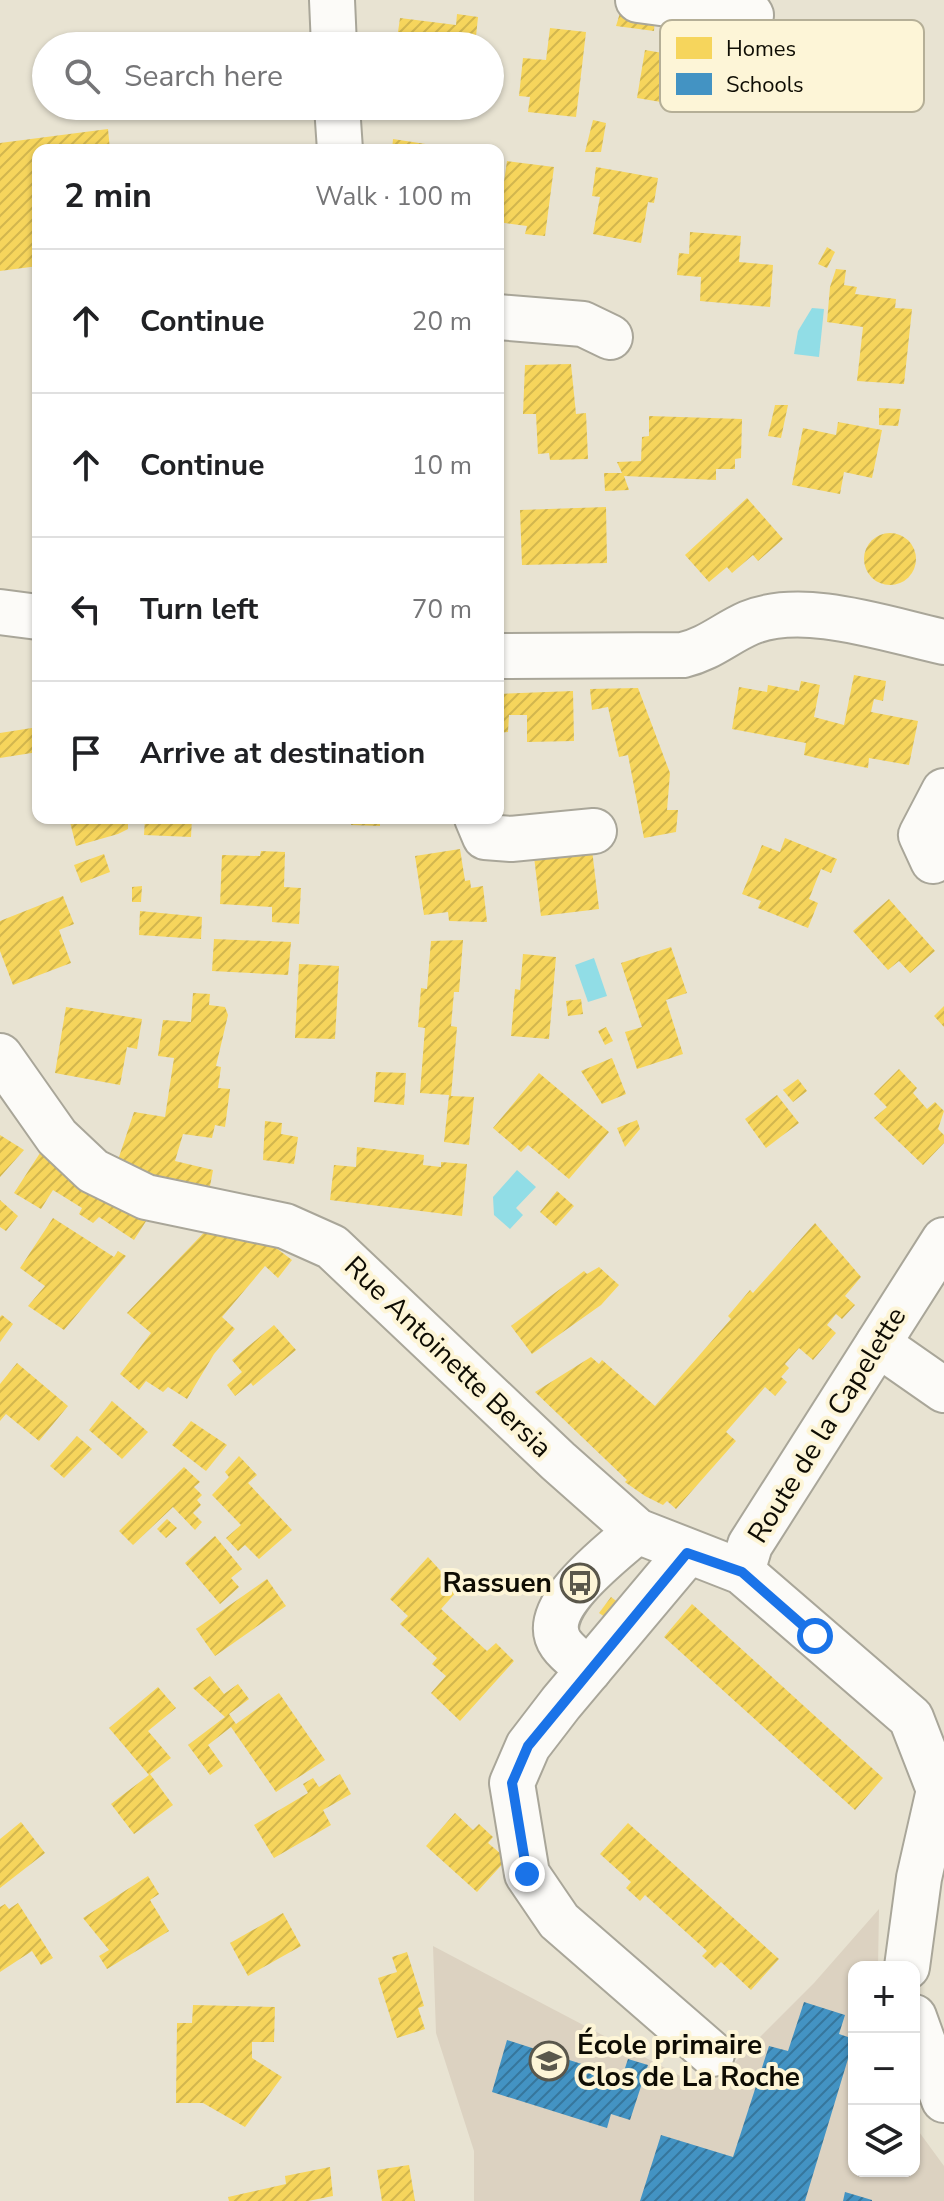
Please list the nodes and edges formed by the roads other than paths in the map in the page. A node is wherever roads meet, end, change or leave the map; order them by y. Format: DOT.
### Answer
graph roads {
  1 [pos="332,0"];
  2 [pos="638,0"];
  3 [pos="751,15"];
  4 [pos="333,32"];
  5 [pos="338,120"];
  6 [pos="340,144"];
  7 [pos="504,317"];
  8 [pos="610,337"];
  9 [pos="0,612"];
  10 [pos="32,616"];
  11 [pos="944,642"];
  12 [pos="504,656"];
  13 [pos="944,791"];
  14 [pos="480,824"];
  15 [pos="594,831"];
  16 [pos="933,861"];
  17 [pos="0,1056"];
  18 [pos="14,1103"];
  19 [pos="944,1240"];
  20 [pos="878,1344"];
  21 [pos="944,1390"];
  22 [pos="637,1531"];
  23 [pos="687,1553"];
  24 [pos="742,1572"];
  25 [pos="589,1670"];
  26 [pos="908,1961"];
  27 [pos="920,2033"];
  28 [pos="712,2054"];
  29 [pos="944,2100"];
  1 -- 4 [label="street"];
  2 -- 3 [label="street"];
  5 -- 6 [label="street"];
  7 -- 8 [label="street"];
  9 -- 10 [label="street"];
  11 -- 12 [label="street"];
  13 -- 16 [label="street"];
  14 -- 15 [label="street"];
  17 -- 18 [label="street, Rue Antoinette Bersia"];
  18 -- 22 [label="street, Rue Antoinette Bersia"];
  19 -- 20 [label="street, Route de la Capelette"];
  20 -- 21 [label="street"];
  20 -- 24 [label="street, Route de la Capelette"];
  22 -- 23 [label="street, Rue Antoinette Bersia"];
  22 -- 25 [label="street"];
  23 -- 24 [label="street, Rue Antoinette Bersia"];
  23 -- 25 [label="street"];
  24 -- 26 [label="street, Route de la Capelette"];
  25 -- 28 [label="street"];
  27 -- 29 [label="street"];
}
